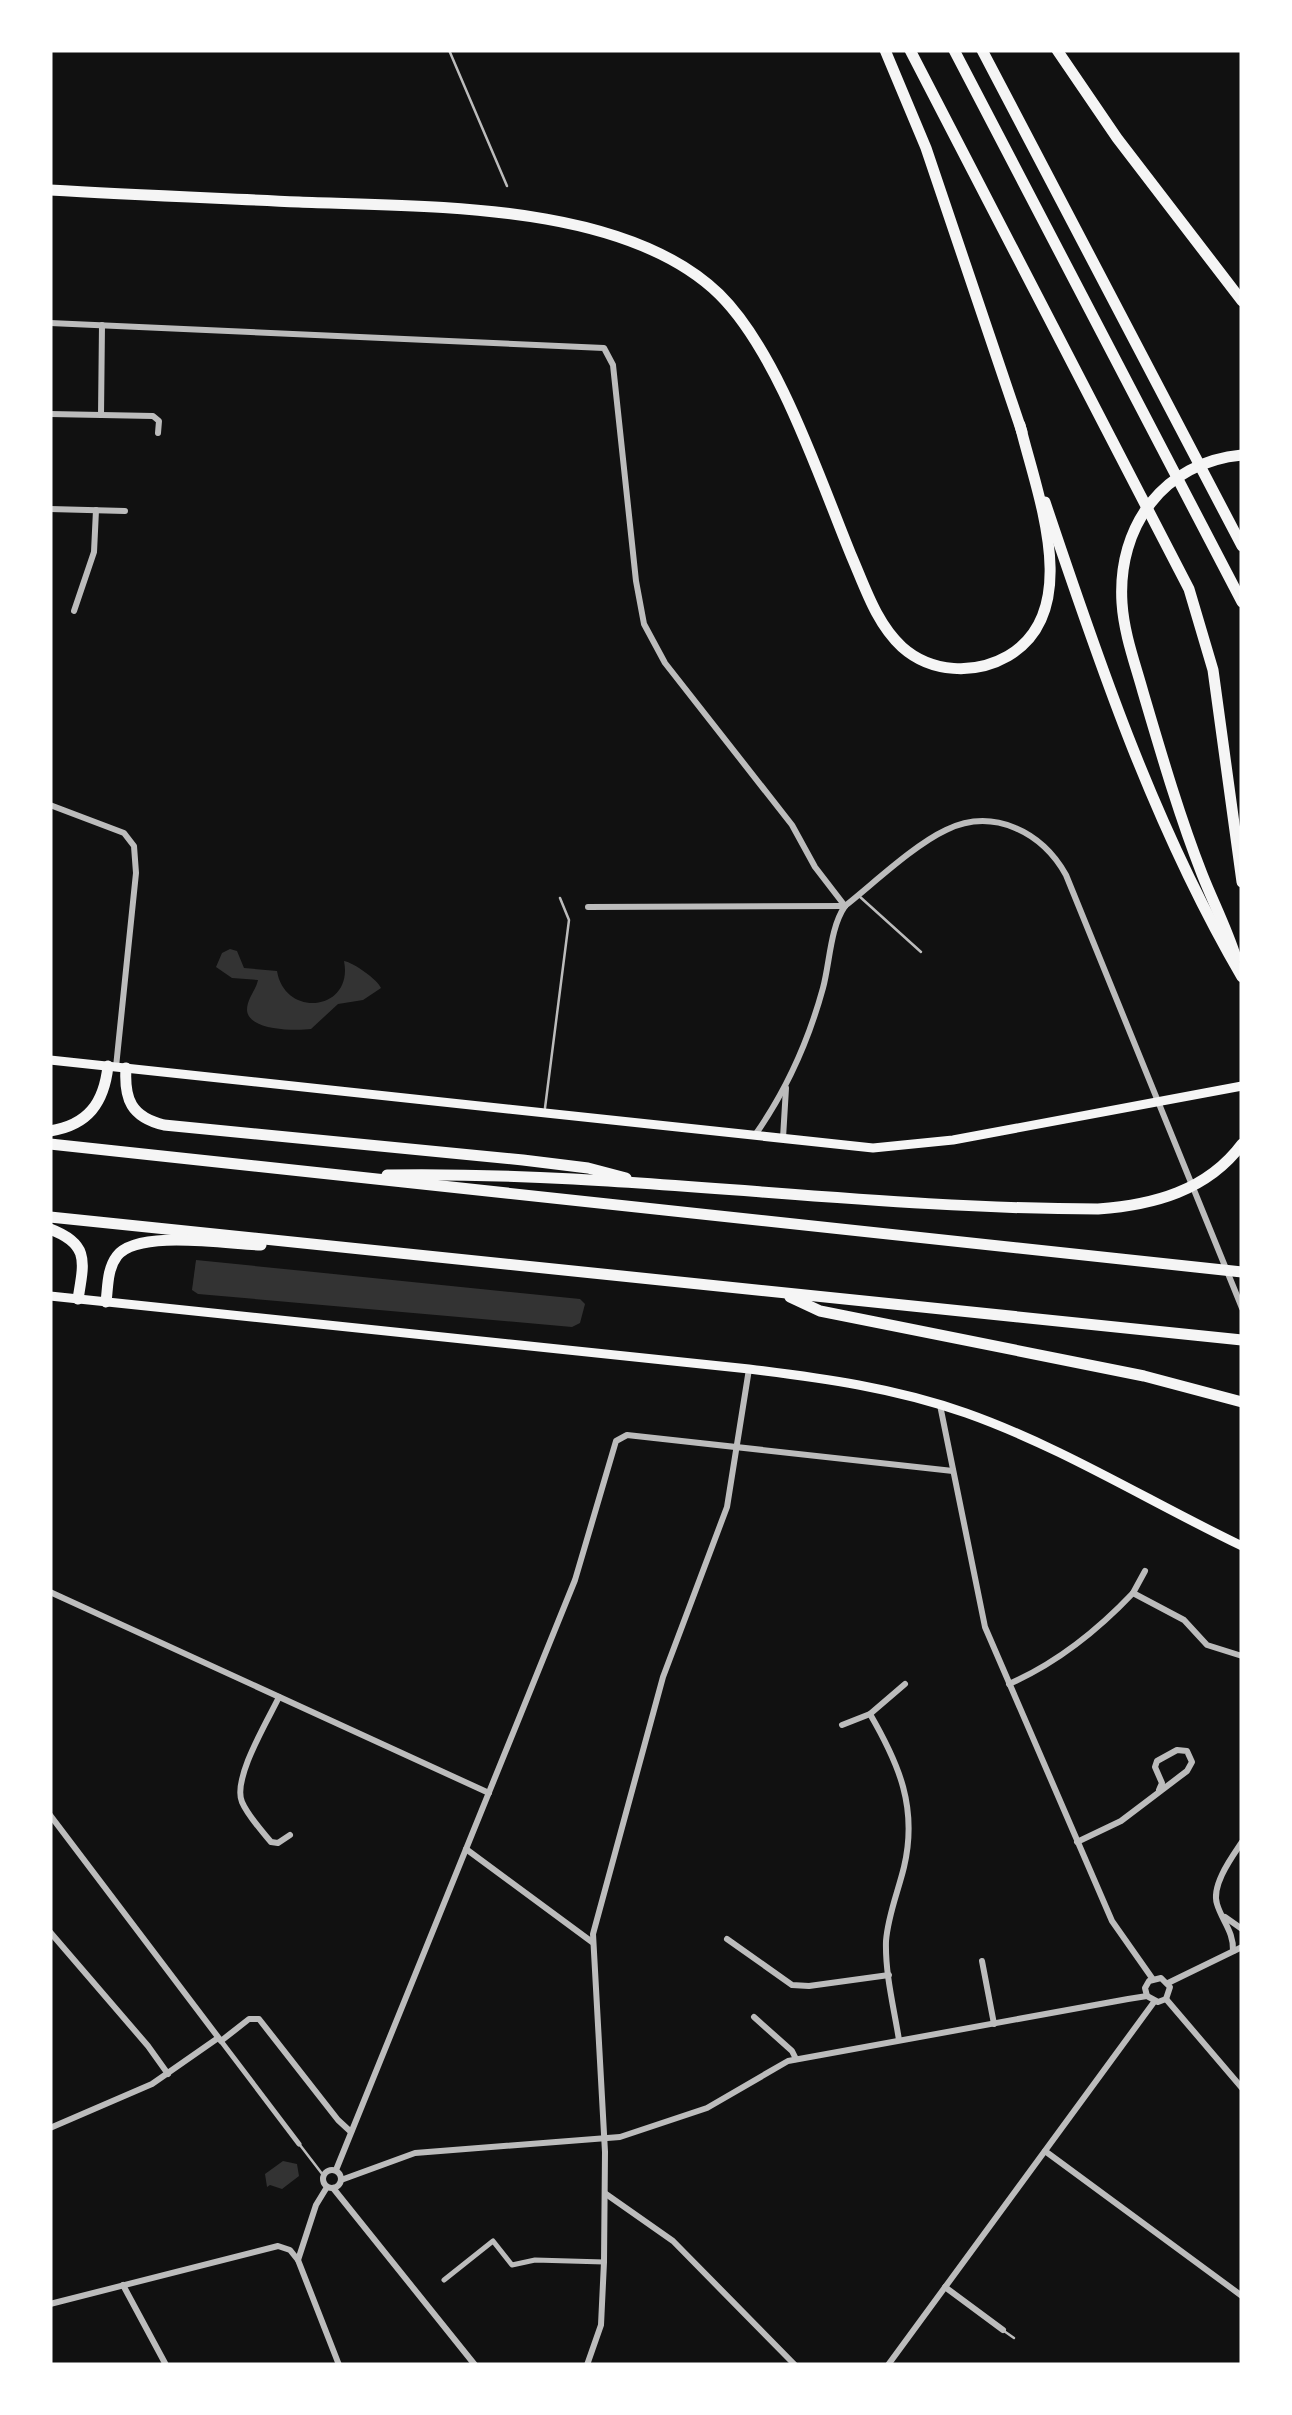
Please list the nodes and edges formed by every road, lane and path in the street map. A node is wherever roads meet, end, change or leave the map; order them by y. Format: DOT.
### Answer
graph roads {
  1 [pos="449,50"];
  2 [pos="885,50"];
  3 [pos="910,50"];
  4 [pos="954,50"];
  5 [pos="982,50"];
  6 [pos="1057,50"];
  7 [pos="507,186"];
  8 [pos="50,190"];
  9 [pos="1242,302"];
  10 [pos="50,322"];
  11 [pos="102,325"];
  12 [pos="50,414"];
  13 [pos="101,415"];
  14 [pos="1020,425"];
  15 [pos="158,433"];
  16 [pos="1242,455"];
  17 [pos="50,509"];
  18 [pos="96,510"];
  19 [pos="124,511"];
  20 [pos="1242,546"];
  21 [pos="1242,602"];
  22 [pos="74,612"];
  23 [pos="50,805"];
  24 [pos="1242,882"];
  25 [pos="858,895"];
  26 [pos="560,898"];
  27 [pos="845,906"];
  28 [pos="588,907"];
  29 [pos="1229,936"];
  30 [pos="921,952"];
  31 [pos="1242,954"];
  32 [pos="1242,977"];
  33 [pos="50,1060"];
  34 [pos="117,1067"];
  35 [pos="788,1082"];
  36 [pos="1242,1086"];
  37 [pos="544,1112"];
  38 [pos="50,1131"];
  39 [pos="755,1135"];
  40 [pos="784,1138"];
  41 [pos="50,1144"];
  42 [pos="1242,1144"];
  43 [pos="338,1176"];
  44 [pos="649,1185"];
  45 [pos="50,1217"];
  46 [pos="50,1228"];
  47 [pos="373,1250"];
  48 [pos="1242,1272"];
  49 [pos="781,1293"];
  50 [pos="50,1296"];
  51 [pos="78,1298"];
  52 [pos="106,1302"];
  53 [pos="1242,1308"];
  54 [pos="1242,1340"];
  55 [pos="749,1369"];
  56 [pos="1242,1402"];
  57 [pos="940,1404"];
  58 [pos="738,1447"];
  59 [pos="952,1471"];
  60 [pos="1242,1546"];
  61 [pos="1145,1571"];
  62 [pos="50,1592"];
  63 [pos="1133,1593"];
  64 [pos="1242,1656"];
  65 [pos="904,1684"];
  66 [pos="1009,1684"];
  67 [pos="279,1697"];
  68 [pos="870,1714"];
  69 [pos="842,1726"];
  70 [pos="1159,1790"];
  71 [pos="490,1793"];
  72 [pos="50,1814"];
  73 [pos="290,1835"];
  74 [pos="1077,1842"];
  75 [pos="1242,1842"];
  76 [pos="466,1849"];
  77 [pos="1224,1916"];
  78 [pos="1242,1929"];
  79 [pos="50,1932"];
  80 [pos="727,1940"];
  81 [pos="592,1942"];
  82 [pos="1242,1947"];
  83 [pos="1234,1951"];
  84 [pos="982,1961"];
  85 [pos="888,1975"];
  86 [pos="1152,1978"];
  87 [pos="1168,1983"];
  88 [pos="1166,1998"];
  89 [pos="1151,1999"];
  90 [pos="754,2017"];
  91 [pos="994,2024"];
  92 [pos="219,2040"];
  93 [pos="900,2040"];
  94 [pos="796,2060"];
  95 [pos="168,2074"];
  96 [pos="1242,2088"];
  97 [pos="50,2128"];
  98 [pos="351,2132"];
  99 [pos="604,2140"];
  100 [pos="299,2144"];
  101 [pos="1045,2150"];
  102 [pos="336,2170"];
  103 [pos="323,2174"];
  104 [pos="341,2180"];
  105 [pos="330,2188"];
  106 [pos="605,2194"];
  107 [pos="298,2260"];
  108 [pos="604,2262"];
  109 [pos="444,2280"];
  110 [pos="123,2284"];
  111 [pos="945,2287"];
  112 [pos="431,2290"];
  113 [pos="1242,2296"];
  114 [pos="421,2298"];
  115 [pos="50,2304"];
  116 [pos="1003,2330"];
  117 [pos="1014,2338"];
  118 [pos="166,2365"];
  119 [pos="338,2365"];
  120 [pos="475,2365"];
  121 [pos="588,2365"];
  122 [pos="795,2365"];
  123 [pos="888,2365"];
  1 -- 7 [label="lane"];
  2 -- 14 [label="highway"];
  3 -- 24 [label="highway"];
  4 -- 21 [label="highway"];
  5 -- 20 [label="highway"];
  6 -- 9 [label="highway"];
  8 -- 14 [label="highway"];
  10 -- 11 [label="street"];
  11 -- 13 [label="street"];
  11 -- 27 [label="street"];
  12 -- 13 [label="street"];
  13 -- 15 [label="street"];
  14 -- 32 [label="highway"];
  16 -- 29 [label="highway"];
  17 -- 18 [label="street"];
  18 -- 19 [label="street"];
  18 -- 22 [label="street"];
  23 -- 34 [label="street"];
  25 -- 27 [label="street"];
  25 -- 30 [label="lane"];
  25 -- 53 [label="street"];
  26 -- 37 [label="lane"];
  27 -- 28 [label="street"];
  27 -- 35 [label="street"];
  29 -- 31 [label="highway"];
  29 -- 32 [label="highway"];
  33 -- 34 [label="main road"];
  34 -- 37 [label="main road"];
  34 -- 38 [label="highway"];
  34 -- 44 [label="highway"];
  35 -- 39 [label="street"];
  35 -- 40 [label="street"];
  36 -- 40 [label="main road"];
  37 -- 39 [label="main road"];
  39 -- 40 [label="main road"];
  41 -- 43 [label="highway"];
  42 -- 44 [label="highway"];
  43 -- 44 [label="highway"];
  43 -- 48 [label="highway"];
  45 -- 47 [label="highway"];
  46 -- 51 [label="highway"];
  47 -- 49 [label="highway"];
  47 -- 52 [label="highway"];
  49 -- 54 [label="highway"];
  49 -- 56 [label="highway"];
  50 -- 51 [label="main road"];
  51 -- 52 [label="main road"];
  52 -- 55 [label="main road"];
  55 -- 57 [label="main road"];
  55 -- 58 [label="street"];
  57 -- 59 [label="street"];
  57 -- 60 [label="main road"];
  58 -- 59 [label="street"];
  58 -- 71 [label="street"];
  58 -- 81 [label="street"];
  59 -- 66 [label="street"];
  61 -- 63 [label="street"];
  62 -- 67 [label="street"];
  63 -- 64 [label="street"];
  63 -- 66 [label="street"];
  65 -- 68 [label="street"];
  66 -- 74 [label="street"];
  67 -- 71 [label="street"];
  67 -- 73 [label="street"];
  68 -- 69 [label="street"];
  68 -- 85 [label="street"];
  70 -- 70 [label="street"];
  70 -- 74 [label="street"];
  71 -- 76 [label="street"];
  72 -- 92 [label="street"];
  74 -- 86 [label="street"];
  75 -- 77 [label="street"];
  76 -- 81 [label="street"];
  76 -- 98 [label="street"];
  77 -- 78 [label="street"];
  77 -- 83 [label="street"];
  79 -- 95 [label="street"];
  80 -- 85 [label="street"];
  81 -- 99 [label="street"];
  82 -- 83 [label="street"];
  83 -- 87 [label="street"];
  84 -- 91 [label="street"];
  85 -- 93 [label="street"];
  86 -- 87 [label="street"];
  86 -- 89 [label="street"];
  87 -- 88 [label="street"];
  88 -- 89 [label="street"];
  88 -- 96 [label="street"];
  89 -- 91 [label="street"];
  89 -- 101 [label="street"];
  90 -- 94 [label="street"];
  91 -- 93 [label="street"];
  92 -- 95 [label="street"];
  92 -- 98 [label="street"];
  92 -- 100 [label="street"];
  93 -- 94 [label="street"];
  94 -- 99 [label="street"];
  95 -- 97 [label="street"];
  98 -- 102 [label="street"];
  99 -- 104 [label="street"];
  99 -- 106 [label="street"];
  100 -- 103 [label="lane"];
  101 -- 111 [label="street"];
  101 -- 113 [label="street"];
  102 -- 103 [label="street"];
  102 -- 104 [label="street"];
  103 -- 105 [label="street"];
  104 -- 105 [label="street"];
  105 -- 107 [label="street"];
  105 -- 114 [label="street"];
  106 -- 108 [label="street"];
  106 -- 122 [label="street"];
  107 -- 110 [label="street"];
  107 -- 119 [label="street"];
  108 -- 109 [label="street"];
  108 -- 121 [label="street"];
  110 -- 115 [label="street"];
  110 -- 118 [label="street"];
  111 -- 116 [label="street"];
  111 -- 123 [label="street"];
  112 -- 114 [label="street"];
  114 -- 120 [label="street"];
  116 -- 117 [label="lane"];
}
